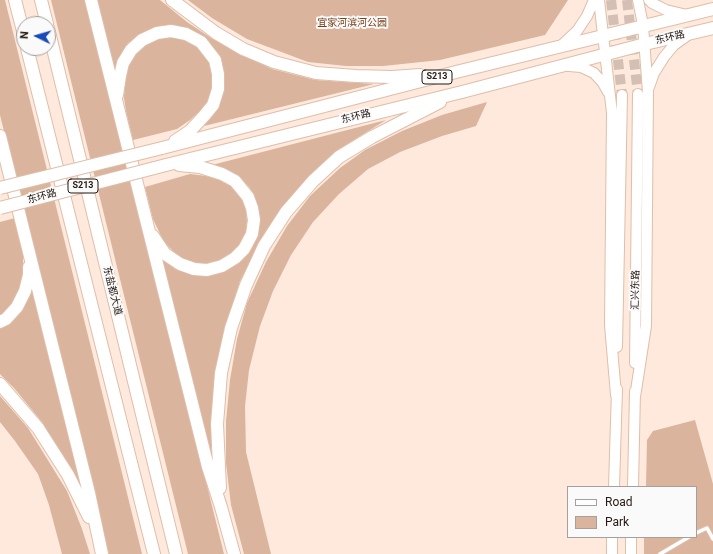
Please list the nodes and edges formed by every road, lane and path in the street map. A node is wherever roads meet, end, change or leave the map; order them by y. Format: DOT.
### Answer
graph roads {
  1 [pos="15,0"];
  2 [pos="41,0"];
  3 [pos="91,0"];
  4 [pos="172,0"];
  5 [pos="594,0"];
  6 [pos="599,0"];
  7 [pos="638,0"];
  8 [pos="649,0"];
  9 [pos="713,9"];
  10 [pos="687,15"];
  11 [pos="19,16"];
  12 [pos="45,16"];
  13 [pos="643,25"];
  14 [pos="713,28"];
  15 [pos="690,34"];
  16 [pos="604,36"];
  17 [pos="645,44"];
  18 [pos="560,46"];
  19 [pos="605,55"];
  20 [pos="29,56"];
  21 [pos="55,56"];
  22 [pos="563,65"];
  23 [pos="456,72"];
  24 [pos="462,92"];
  25 [pos="643,93"];
  26 [pos="622,95"];
  27 [pos="610,97"];
  28 [pos="117,105"];
  29 [pos="279,117"];
  30 [pos="284,135"];
  31 [pos="0,137"];
  32 [pos="162,148"];
  33 [pos="166,165"];
  34 [pos="0,188"];
  35 [pos="0,208"];
  36 [pos="147,224"];
  37 [pos="29,252"];
  38 [pos="0,322"];
  39 [pos="0,384"];
  40 [pos="616,395"];
  41 [pos="614,486"];
  42 [pos="633,486"];
  43 [pos="221,507"];
  44 [pos="697,532"];
  45 [pos="98,537"];
  46 [pos="612,538"];
  47 [pos="631,538"];
  48 [pos="687,538"];
  49 [pos="713,539"];
  50 [pos="102,554"];
  51 [pos="154,554"];
  52 [pos="176,554"];
  53 [pos="234,554"];
  54 [pos="612,554"];
  55 [pos="631,554"];
  56 [pos="660,554"];
  1 -- 11 [label="highway"];
  2 -- 12 [label="highway"];
  3 -- 28 [label="highway"];
  4 -- 23 [label="highway"];
  5 -- 18 [label="main road"];
  6 -- 16 [label="main road"];
  7 -- 13 [label="main road"];
  8 -- 10 [label="main road"];
  9 -- 10 [label="highway, 东环路 / S213"];
  10 -- 13 [label="highway, 东环路 / S213"];
  13 -- 16 [label="highway, 东环路 / S213"];
  13 -- 17 [label="main road"];
  14 -- 15 [label="highway, 东环路 / S213"];
  15 -- 17 [label="highway, 东环路 / S213"];
  15 -- 25 [label="main road"];
  16 -- 18 [label="highway, 东环路 / S213"];
  16 -- 19 [label="main road"];
  17 -- 19 [label="highway, 东环路 / S213"];
  17 -- 25 [label="main road"];
  18 -- 23 [label="highway, 东环路 / S213"];
  19 -- 22 [label="highway, 东环路 / S213"];
  19 -- 27 [label="main road"];
  20 -- 51 [label="highway"];
  21 -- 52 [label="highway, 东盐都大道"];
  22 -- 24 [label="highway, 东环路 / S213"];
  22 -- 27 [label="main road"];
  23 -- 29 [label="highway, 东环路 / S213"];
  24 -- 30 [label="highway, 东环路 / S213"];
  24 -- 43 [label="highway"];
  25 -- 42 [label="main road, 汇兴东路"];
  26 -- 40 [label="main road, 汇兴东路"];
  27 -- 40 [label="main road"];
  28 -- 32 [label="highway"];
  28 -- 36 [label="highway"];
  29 -- 30 [label="highway"];
  29 -- 32 [label="highway, 东环路 / S213"];
  30 -- 33 [label="highway, 东环路 / S213"];
  31 -- 37 [label="highway"];
  32 -- 34 [label="highway, 东环路 / S213, bridge"];
  33 -- 35 [label="highway, 东环路 / S213, bridge"];
  33 -- 36 [label="highway"];
  36 -- 43 [label="highway"];
  37 -- 38 [label="highway"];
  37 -- 45 [label="highway"];
  39 -- 45 [label="highway"];
  40 -- 41 [label="main road, 汇兴东路"];
  43 -- 53 [label="highway"];
  44 -- 49 [label="lane"];
  45 -- 50 [label="highway"];
  46 -- 54 [label="main road"];
  47 -- 55 [label="main road"];
  48 -- 56 [label="lane"];
}
